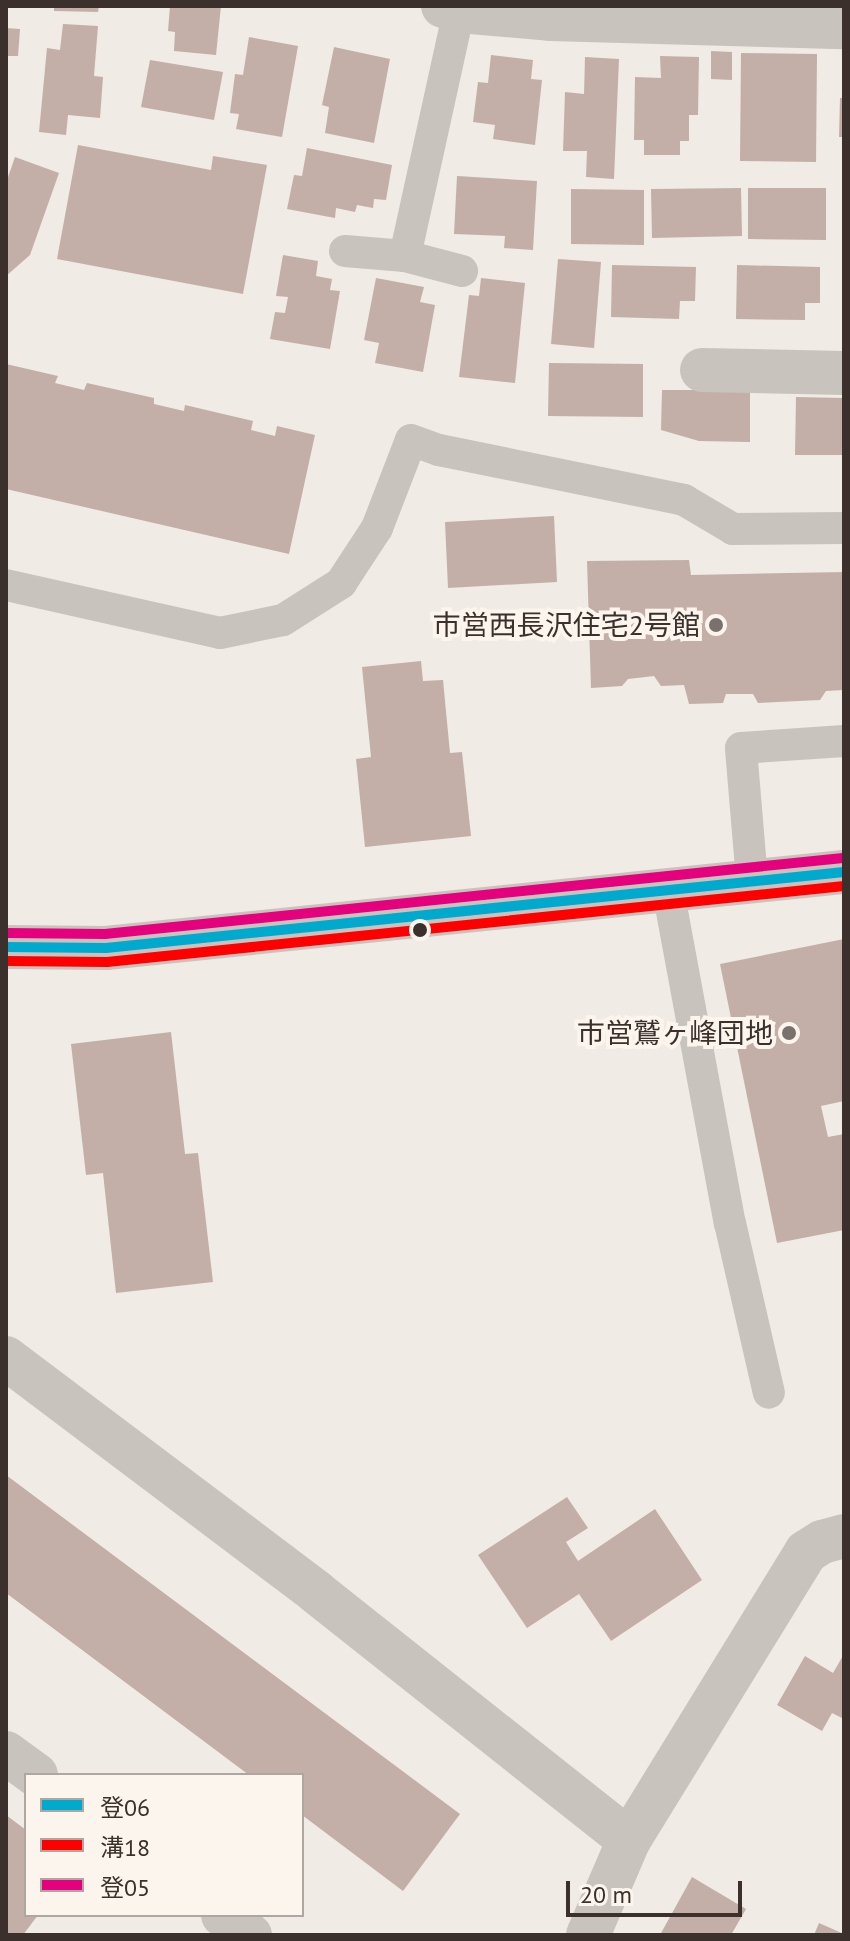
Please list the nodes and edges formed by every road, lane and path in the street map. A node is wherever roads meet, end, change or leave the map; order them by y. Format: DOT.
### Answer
graph roads {
  1 [pos="451,8"];
  2 [pos="844,27"];
  3 [pos="345,251"];
  4 [pos="405,256"];
  5 [pos="462,271"];
  6 [pos="702,370"];
  7 [pos="844,373"];
  8 [pos="844,528"];
  9 [pos="6,585"];
  10 [pos="844,741"];
  11 [pos="844,872"];
  12 [pos="752,880"];
  13 [pos="668,890"];
  14 [pos="6,947"];
  15 [pos="6,1358"];
  16 [pos="769,1393"];
  17 [pos="844,1536"];
  18 [pos="6,1753"];
  19 [pos="33,1773"];
  20 [pos="629,1840"];
  21 [pos="226,1917"];
  22 [pos="250,1935"];
  23 [pos="588,1935"];
  1 -- 2 [label="street"];
  1 -- 4 [label="lane"];
  3 -- 4 [label="lane"];
  4 -- 5 [label="lane"];
  6 -- 7 [label="street"];
  8 -- 9 [label="lane"];
  10 -- 12 [label="lane"];
  11 -- 12 [label="street"];
  12 -- 13 [label="street"];
  13 -- 14 [label="street"];
  13 -- 16 [label="lane"];
  15 -- 20 [label="street"];
  17 -- 20 [label="street"];
  18 -- 19 [label="street"];
  20 -- 23 [label="street"];
  21 -- 22 [label="street"];
}
